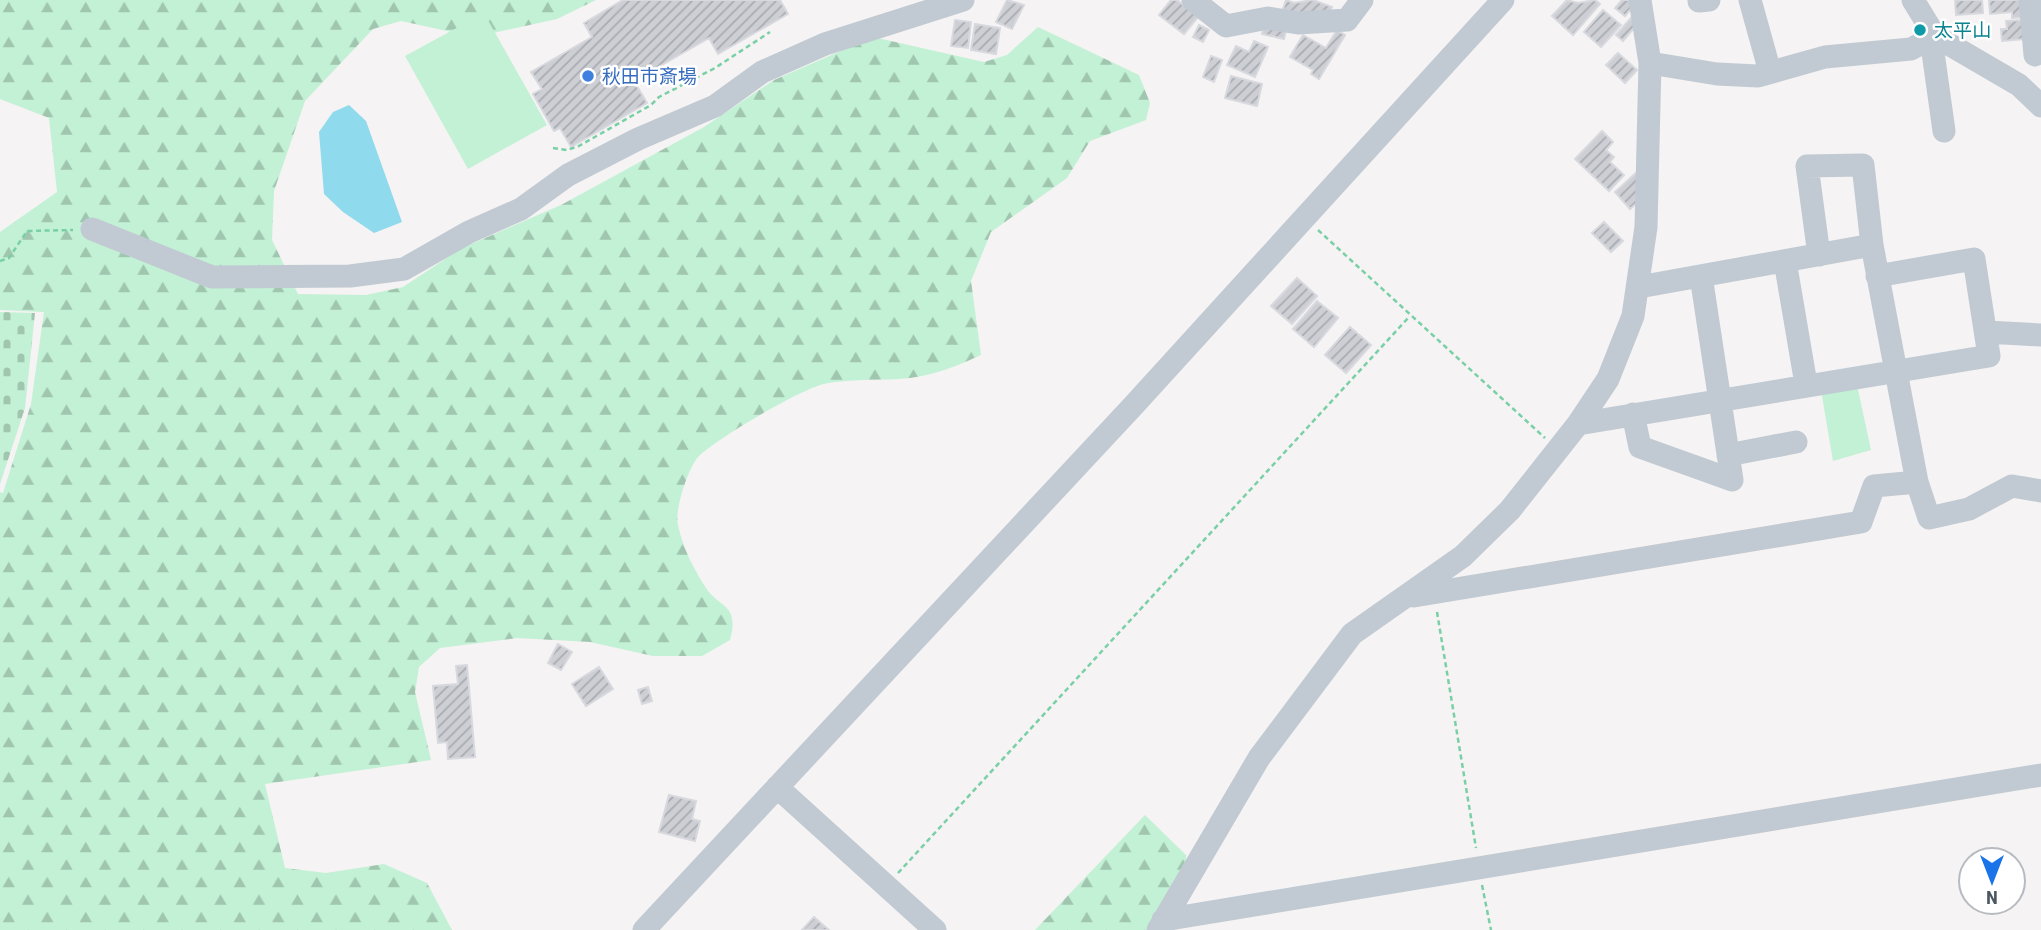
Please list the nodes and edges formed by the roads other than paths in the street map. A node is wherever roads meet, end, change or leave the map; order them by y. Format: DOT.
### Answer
graph roads {
  1 [pos="963,0"];
  2 [pos="1193,0"];
  3 [pos="1362,0"];
  4 [pos="1503,0"];
  5 [pos="1640,0"];
  6 [pos="1750,0"];
  7 [pos="1913,0"];
  8 [pos="2030,0"];
  9 [pos="1933,37"];
  10 [pos="2038,55"];
  11 [pos="1650,63"];
  12 [pos="1992,67"];
  13 [pos="1770,72"];
  14 [pos="2041,106"];
  15 [pos="1944,131"];
  16 [pos="92,229"];
  17 [pos="1872,245"];
  18 [pos="1819,255"];
  19 [pos="1785,261"];
  20 [pos="1701,276"];
  21 [pos="1877,276"];
  22 [pos="1639,287"];
  23 [pos="1986,332"];
  24 [pos="2041,335"];
  25 [pos="1894,370"];
  26 [pos="1806,384"];
  27 [pos="1722,399"];
  28 [pos="1633,414"];
  29 [pos="1578,424"];
  30 [pos="1796,442"];
  31 [pos="1728,455"];
  32 [pos="1917,482"];
  33 [pos="2041,491"];
  34 [pos="1407,597"];
  35 [pos="2041,775"];
  36 [pos="777,787"];
  37 [pos="1161,925"];
  38 [pos="644,930"];
  39 [pos="935,930"];
  1 -- 16 [label="street"];
  2 -- 3 [label="street"];
  4 -- 36 [label="street"];
  5 -- 11 [label="street"];
  6 -- 13 [label="street"];
  7 -- 9 [label="street"];
  8 -- 10 [label="street"];
  9 -- 12 [label="street"];
  9 -- 13 [label="street"];
  9 -- 15 [label="street"];
  10 -- 12 [label="street"];
  11 -- 13 [label="street"];
  11 -- 22 [label="street"];
  12 -- 14 [label="street"];
  17 -- 18 [label="street"];
  17 -- 18 [label="street"];
  17 -- 21 [label="street"];
  18 -- 19 [label="street"];
  19 -- 20 [label="street"];
  19 -- 26 [label="street"];
  20 -- 22 [label="street"];
  20 -- 27 [label="street"];
  21 -- 23 [label="street"];
  21 -- 25 [label="street"];
  22 -- 29 [label="street"];
  23 -- 24 [label="street"];
  23 -- 25 [label="street"];
  25 -- 26 [label="street"];
  25 -- 32 [label="street"];
  26 -- 27 [label="street"];
  27 -- 28 [label="street"];
  27 -- 31 [label="street"];
  28 -- 29 [label="street"];
  28 -- 31 [label="street"];
  29 -- 34 [label="street"];
  30 -- 31 [label="street"];
  32 -- 33 [label="street"];
  32 -- 34 [label="street"];
  34 -- 37 [label="street"];
  35 -- 37 [label="street"];
  36 -- 38 [label="street"];
  36 -- 39 [label="street"];
}
